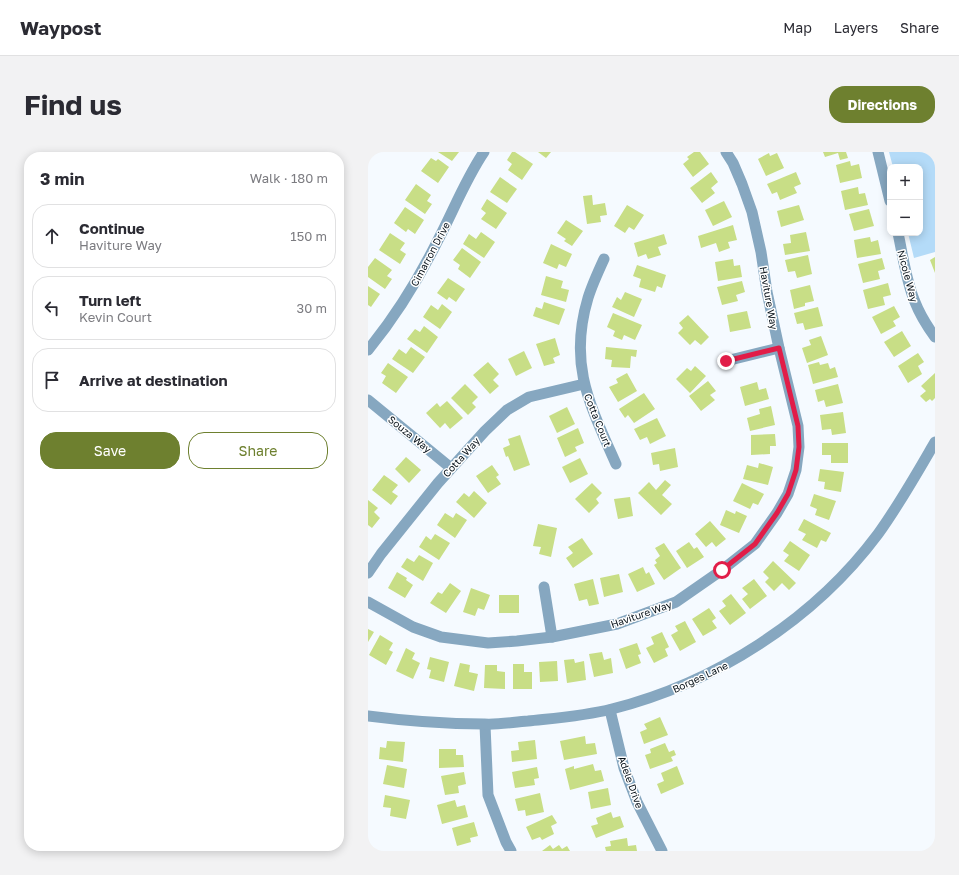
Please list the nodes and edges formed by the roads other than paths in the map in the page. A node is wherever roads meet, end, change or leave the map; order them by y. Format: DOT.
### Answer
graph roads {
  1 [pos="484,152"];
  2 [pos="726,152"];
  3 [pos="878,152"];
  4 [pos="890,200"];
  5 [pos="899,236"];
  6 [pos="604,259"];
  7 [pos="935,337"];
  8 [pos="779,348"];
  9 [pos="368,350"];
  10 [pos="726,361"];
  11 [pos="584,384"];
  12 [pos="368,400"];
  13 [pos="935,442"];
  14 [pos="616,464"];
  15 [pos="451,468"];
  16 [pos="368,573"];
  17 [pos="544,587"];
  18 [pos="368,602"];
  19 [pos="552,637"];
  20 [pos="610,710"];
  21 [pos="368,716"];
  22 [pos="484,724"];
  23 [pos="510,851"];
  24 [pos="662,851"];
  1 -- 9 [label="street, Cimarron Drive"];
  2 -- 8 [label="street, Haviture Way"];
  3 -- 4 [label="street"];
  5 -- 7 [label="street, Nicole Way"];
  6 -- 11 [label="street, Cotta Court"];
  8 -- 10 [label="street"];
  8 -- 19 [label="street, Haviture Way"];
  11 -- 14 [label="street, Cotta Court"];
  11 -- 15 [label="street, Cotta Way"];
  12 -- 15 [label="street, Souza Way"];
  13 -- 20 [label="street, Borges Lane"];
  15 -- 16 [label="street, Cotta Way"];
  17 -- 19 [label="street"];
  18 -- 19 [label="street, Haviture Way"];
  20 -- 22 [label="street, Borges Lane"];
  20 -- 24 [label="street, Adele Drive"];
  21 -- 22 [label="street, Borges Lane"];
  22 -- 23 [label="street"];
}
